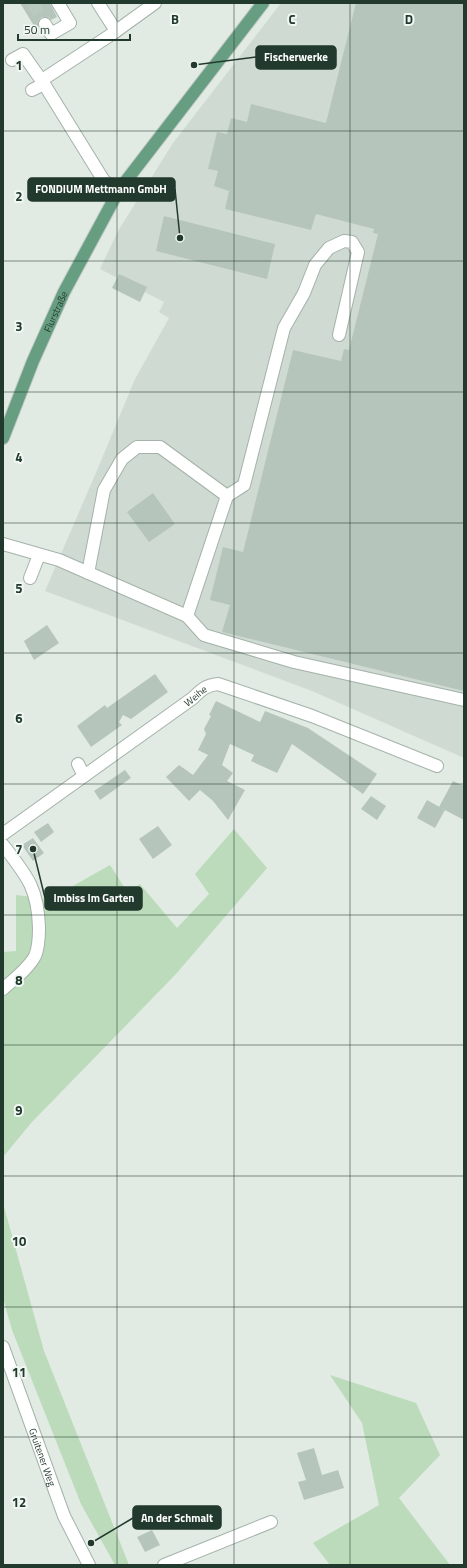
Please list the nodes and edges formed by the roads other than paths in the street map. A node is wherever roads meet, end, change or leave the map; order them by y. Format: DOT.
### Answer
graph roads {
  1 [pos="58,3"];
  2 [pos="98,3"];
  3 [pos="155,3"];
  4 [pos="263,3"];
  5 [pos="45,24"];
  6 [pos="115,36"];
  7 [pos="12,60"];
  8 [pos="43,82"];
  9 [pos="32,90"];
  10 [pos="118,190"];
  11 [pos="339,335"];
  12 [pos="3,438"];
  13 [pos="227,496"];
  14 [pos="3,544"];
  15 [pos="39,555"];
  16 [pos="88,573"];
  17 [pos="30,578"];
  18 [pos="187,616"];
  19 [pos="464,700"];
  20 [pos="78,764"];
  21 [pos="437,766"];
  22 [pos="84,776"];
  23 [pos="3,834"];
  24 [pos="3,845"];
  25 [pos="3,989"];
  26 [pos="3,1347"];
  27 [pos="271,1522"];
  28 [pos="89,1565"];
  29 [pos="164,1565"];
  1 -- 5 [label="street"];
  2 -- 6 [label="street"];
  3 -- 6 [label="street"];
  4 -- 10 [label="main road, Flurstraße"];
  6 -- 8 [label="street"];
  7 -- 8 [label="street"];
  8 -- 9 [label="street"];
  8 -- 10 [label="street"];
  10 -- 12 [label="main road, Flurstraße"];
  11 -- 13 [label="street"];
  13 -- 16 [label="street"];
  13 -- 18 [label="street"];
  14 -- 15 [label="street"];
  15 -- 16 [label="street"];
  15 -- 17 [label="street"];
  16 -- 18 [label="street"];
  18 -- 19 [label="street"];
  20 -- 22 [label="street"];
  21 -- 22 [label="street, Weihe"];
  22 -- 23 [label="street, Weihe"];
  24 -- 25 [label="street"];
  26 -- 28 [label="street, Gruitener Weg"];
  27 -- 29 [label="street"];
}
